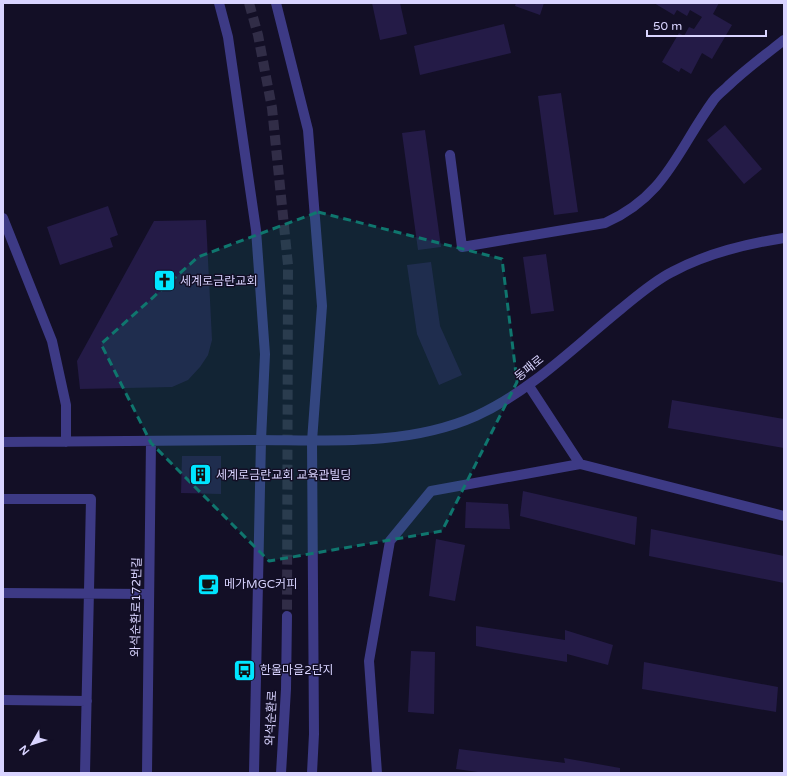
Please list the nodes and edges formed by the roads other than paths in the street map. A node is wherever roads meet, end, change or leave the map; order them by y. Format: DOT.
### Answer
graph roads {
  1 [pos="219,3"];
  2 [pos="276,3"];
  3 [pos="784,40"];
  4 [pos="450,155"];
  5 [pos="3,218"];
  6 [pos="784,238"];
  7 [pos="529,386"];
  8 [pos="261,440"];
  9 [pos="151,441"];
  10 [pos="312,441"];
  11 [pos="3,442"];
  12 [pos="66,442"];
  13 [pos="580,464"];
  14 [pos="3,499"];
  15 [pos="784,516"];
  16 [pos="3,592"];
  17 [pos="89,593"];
  18 [pos="149,594"];
  19 [pos="287,616"];
  20 [pos="3,700"];
  21 [pos="87,701"];
  22 [pos="86,773"];
  23 [pos="147,773"];
  24 [pos="254,773"];
  25 [pos="281,773"];
  26 [pos="312,773"];
  27 [pos="377,773"];
  1 -- 8 [label="street"];
  2 -- 10 [label="street"];
  3 -- 4 [label="street"];
  5 -- 12 [label="street"];
  6 -- 7 [label="street, 동패로"];
  7 -- 10 [label="street, 동패로"];
  7 -- 13 [label="street"];
  8 -- 9 [label="street"];
  8 -- 10 [label="street, 동패로"];
  8 -- 24 [label="street"];
  9 -- 12 [label="street"];
  9 -- 18 [label="street, 와석순환로172번길"];
  10 -- 26 [label="street"];
  11 -- 12 [label="street"];
  13 -- 15 [label="street"];
  13 -- 27 [label="street"];
  14 -- 17 [label="street"];
  16 -- 17 [label="street"];
  17 -- 18 [label="street"];
  17 -- 21 [label="street"];
  18 -- 23 [label="street, 와석순환로172번길"];
  19 -- 25 [label="street, 와석순환로"];
  20 -- 21 [label="street"];
  21 -- 22 [label="street"];
}
